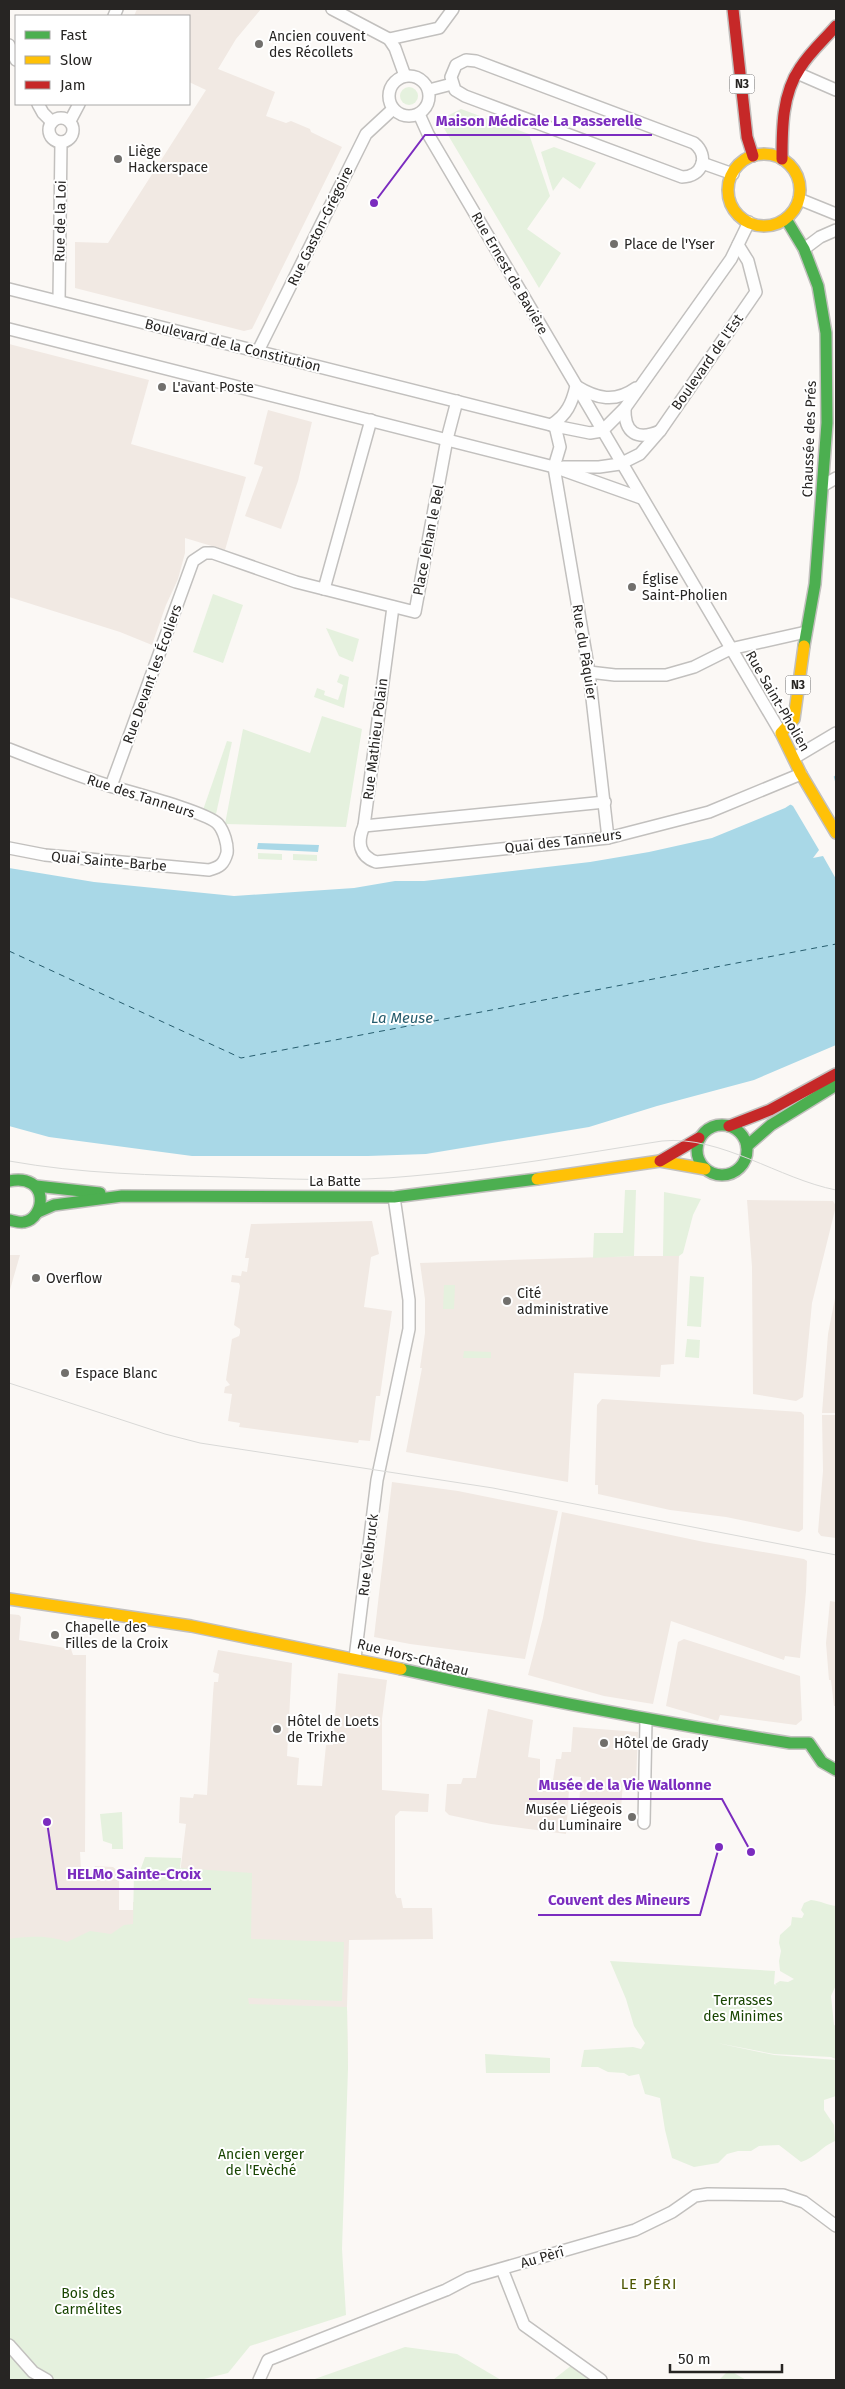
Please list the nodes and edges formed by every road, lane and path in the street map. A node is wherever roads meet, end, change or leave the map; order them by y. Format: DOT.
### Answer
graph roads {
  1 [pos="332,9"];
  2 [pos="453,9"];
  3 [pos="733,9"];
  4 [pos="836,26"];
  5 [pos="389,39"];
  6 [pos="9,45"];
  7 [pos="15,58"];
  8 [pos="797,73"];
  9 [pos="405,76"];
  10 [pos="452,84"];
  11 [pos="428,90"];
  12 [pos="836,90"];
  13 [pos="39,105"];
  14 [pos="78,105"];
  15 [pos="393,109"];
  16 [pos="419,114"];
  17 [pos="70,121"];
  18 [pos="52,122"];
  19 [pos="61,142"];
  20 [pos="753,156"];
  21 [pos="782,159"];
  22 [pos="702,164"];
  23 [pos="733,174"];
  24 [pos="799,199"];
  25 [pos="836,214"];
  26 [pos="786,218"];
  27 [pos="749,222"];
  28 [pos="836,230"];
  29 [pos="738,245"];
  30 [pos="804,248"];
  31 [pos="9,288"];
  32 [pos="59,301"];
  33 [pos="9,329"];
  34 [pos="258,351"];
  35 [pos="576,386"];
  36 [pos="640,386"];
  37 [pos="456,401"];
  38 [pos="625,408"];
  39 [pos="371,420"];
  40 [pos="553,426"];
  41 [pos="660,431"];
  42 [pos="602,432"];
  43 [pos="447,439"];
  44 [pos="620,464"];
  45 [pos="554,467"];
  46 [pos="836,478"];
  47 [pos="824,486"];
  48 [pos="641,498"];
  49 [pos="193,561"];
  50 [pos="324,589"];
  51 [pos="393,606"];
  52 [pos="806,632"];
  53 [pos="730,649"];
  54 [pos="589,672"];
  55 [pos="780,733"];
  56 [pos="836,733"];
  57 [pos="9,749"];
  58 [pos="794,758"];
  59 [pos="803,777"];
  60 [pos="111,786"];
  61 [pos="605,802"];
  62 [pos="364,826"];
  63 [pos="836,833"];
  64 [pos="608,838"];
  65 [pos="9,848"];
  66 [pos="376,862"];
  67 [pos="209,870"];
  68 [pos="836,1074"];
  69 [pos="836,1085"];
  70 [pos="729,1126"];
  71 [pos="699,1138"];
  72 [pos="746,1146"];
  73 [pos="660,1160"];
  74 [pos="705,1169"];
  75 [pos="9,1180"];
  76 [pos="36,1186"];
  77 [pos="122,1196"];
  78 [pos="394,1197"];
  79 [pos="38,1212"];
  80 [pos="9,1220"];
  81 [pos="9,1599"];
  82 [pos="355,1658"];
  83 [pos="646,1720"];
  84 [pos="836,1770"];
  85 [pos="644,1823"];
  86 [pos="836,2226"];
  87 [pos="502,2269"];
  88 [pos="9,2345"];
  89 [pos="47,2380"];
  90 [pos="259,2380"];
  91 [pos="602,2380"];
  1 -- 5 [label="street"];
  2 -- 5 [label="street"];
  3 -- 20 [label="main road, N3"];
  4 -- 8 [label="main road"];
  5 -- 9 [label="street"];
  6 -- 7 [label="street"];
  8 -- 12 [label="street"];
  8 -- 21 [label="main road"];
  9 -- 11 [label="street"];
  9 -- 15 [label="street"];
  10 -- 11 [label="street"];
  10 -- 22 [label="street"];
  10 -- 22 [label="street"];
  11 -- 16 [label="street"];
  13 -- 18 [label="street"];
  14 -- 17 [label="street, Rue de la Loi"];
  15 -- 16 [label="street"];
  15 -- 34 [label="street, Rue Gaston-Grégoire"];
  16 -- 35 [label="street, Rue Ernest de Bavière"];
  17 -- 18 [label="street"];
  17 -- 19 [label="street, Rue de la Loi"];
  18 -- 19 [label="street, Rue de la Loi"];
  19 -- 32 [label="street, Rue de la Loi"];
  20 -- 21 [label="main road"];
  20 -- 23 [label="main road"];
  21 -- 24 [label="main road"];
  22 -- 23 [label="street"];
  23 -- 27 [label="main road"];
  24 -- 25 [label="street"];
  24 -- 26 [label="main road"];
  26 -- 27 [label="main road"];
  26 -- 30 [label="main road, Chaussée des Prés / N3"];
  27 -- 29 [label="street"];
  28 -- 30 [label="street"];
  29 -- 36 [label="street"];
  29 -- 41 [label="street, Boulevard de l'Est"];
  30 -- 47 [label="main road, Chaussée des Prés / N3"];
  31 -- 32 [label="street, Boulevard de la Constitution"];
  32 -- 34 [label="street, Boulevard de la Constitution"];
  33 -- 39 [label="street"];
  34 -- 37 [label="street, Boulevard de la Constitution"];
  35 -- 36 [label="street"];
  35 -- 40 [label="street"];
  35 -- 42 [label="street, Rue Ernest de Bavière"];
  36 -- 38 [label="street"];
  37 -- 40 [label="street, Boulevard de la Constitution"];
  37 -- 43 [label="street"];
  38 -- 41 [label="street"];
  38 -- 42 [label="street"];
  39 -- 43 [label="street"];
  39 -- 50 [label="street"];
  40 -- 42 [label="street, Boulevard de la Constitution"];
  40 -- 45 [label="street"];
  41 -- 44 [label="street, Boulevard de l'Est"];
  42 -- 44 [label="street, Rue Ernest de Bavière"];
  43 -- 45 [label="street"];
  43 -- 51 [label="street, Place Jehan le Bel"];
  44 -- 45 [label="street"];
  44 -- 48 [label="street, Rue Saint-Pholien"];
  45 -- 48 [label="street"];
  45 -- 54 [label="street, Rue du Pâquier"];
  46 -- 47 [label="street"];
  47 -- 52 [label="main road, Chaussée des Prés / N3"];
  48 -- 53 [label="street, Rue Saint-Pholien"];
  49 -- 50 [label="street, Place Jehan le Bel"];
  49 -- 60 [label="street, Rue Devant les Écoliers"];
  50 -- 51 [label="street, Place Jehan le Bel"];
  51 -- 62 [label="street, Rue Mathieu Polain"];
  52 -- 53 [label="street"];
  52 -- 55 [label="main road, N3"];
  53 -- 54 [label="street"];
  53 -- 55 [label="street, Rue Saint-Pholien"];
  54 -- 61 [label="street, Rue du Pâquier"];
  55 -- 58 [label="main road, Rue Saint-Pholien"];
  56 -- 58 [label="street"];
  57 -- 60 [label="street, Rue des Tanneurs"];
  58 -- 59 [label="main road, Rue Saint-Pholien"];
  59 -- 63 [label="main road, Rue Saint-Pholien"];
  59 -- 64 [label="street, Quai des Tanneurs"];
  60 -- 67 [label="street, Rue des Tanneurs"];
  61 -- 62 [label="street"];
  61 -- 64 [label="street, Rue du Pâquier"];
  62 -- 66 [label="street, Rue Mathieu Polain"];
  64 -- 66 [label="street, Quai des Tanneurs"];
  65 -- 67 [label="street, Quai Sainte-Barbe"];
  68 -- 70 [label="main road"];
  69 -- 72 [label="main road"];
  70 -- 71 [label="main road"];
  70 -- 72 [label="main road"];
  71 -- 73 [label="main road"];
  71 -- 74 [label="main road"];
  72 -- 74 [label="main road"];
  73 -- 74 [label="main road"];
  73 -- 78 [label="main road, La Batte"];
  75 -- 76 [label="main road, La Batte"];
  76 -- 77 [label="main road, La Batte"];
  76 -- 79 [label="main road"];
  77 -- 78 [label="main road, La Batte"];
  77 -- 79 [label="main road, La Batte"];
  78 -- 82 [label="street, Rue Velbruck"];
  79 -- 80 [label="main road, La Batte"];
  81 -- 82 [label="main road, Rue Hors-Château"];
  82 -- 83 [label="main road, Rue Hors-Château"];
  83 -- 84 [label="main road, Rue Hors-Château"];
  83 -- 85 [label="street"];
  86 -- 87 [label="street, Au Pèrî"];
  87 -- 90 [label="street, Au Pèrî"];
  87 -- 91 [label="street"];
  88 -- 89 [label="street"];
}
